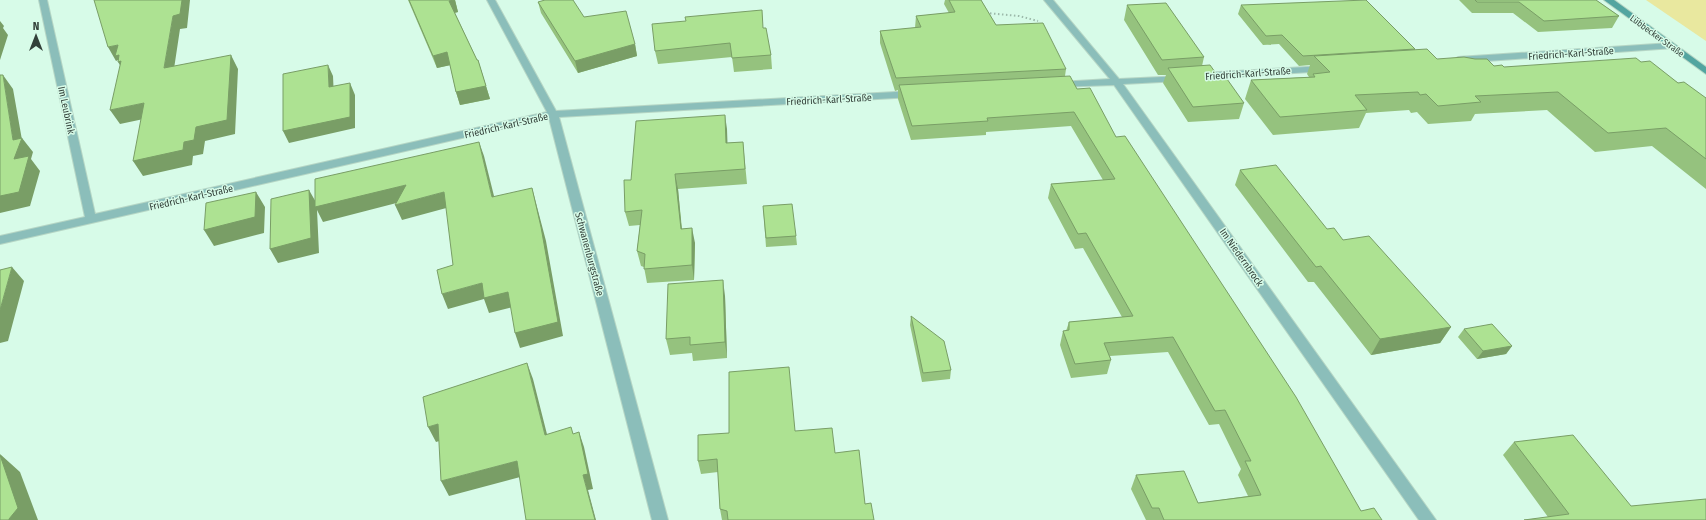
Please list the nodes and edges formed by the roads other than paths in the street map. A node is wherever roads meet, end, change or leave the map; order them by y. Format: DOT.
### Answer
graph roads {
  1 [pos="43,0"];
  2 [pos="491,0"];
  3 [pos="1048,0"];
  4 [pos="1608,0"];
  5 [pos="1671,46"];
  6 [pos="1449,61"];
  7 [pos="1338,68"];
  8 [pos="1706,71"];
  9 [pos="1117,82"];
  10 [pos="1046,86"];
  11 [pos="927,93"];
  12 [pos="553,114"];
  13 [pos="91,220"];
  14 [pos="0,240"];
  15 [pos="660,520"];
  16 [pos="1428,520"];
  1 -- 13 [label="street, Im Leubrink"];
  2 -- 12 [label="street, Schwanenburgstraße"];
  3 -- 9 [label="street, Im Niedernbrock"];
  4 -- 5 [label="street, Lübbecker Straße"];
  5 -- 6 [label="street, Friedrich-Karl-Straße"];
  5 -- 8 [label="street, Lübbecker Straße"];
  7 -- 9 [label="street, Friedrich-Karl-Straße"];
  9 -- 10 [label="street, Friedrich-Karl-Straße"];
  9 -- 16 [label="street, Im Niedernbrock"];
  11 -- 12 [label="street, Friedrich-Karl-Straße"];
  12 -- 13 [label="street, Friedrich-Karl-Straße"];
  12 -- 15 [label="street, Schwanenburgstraße"];
  13 -- 14 [label="street, Friedrich-Karl-Straße"];
}
